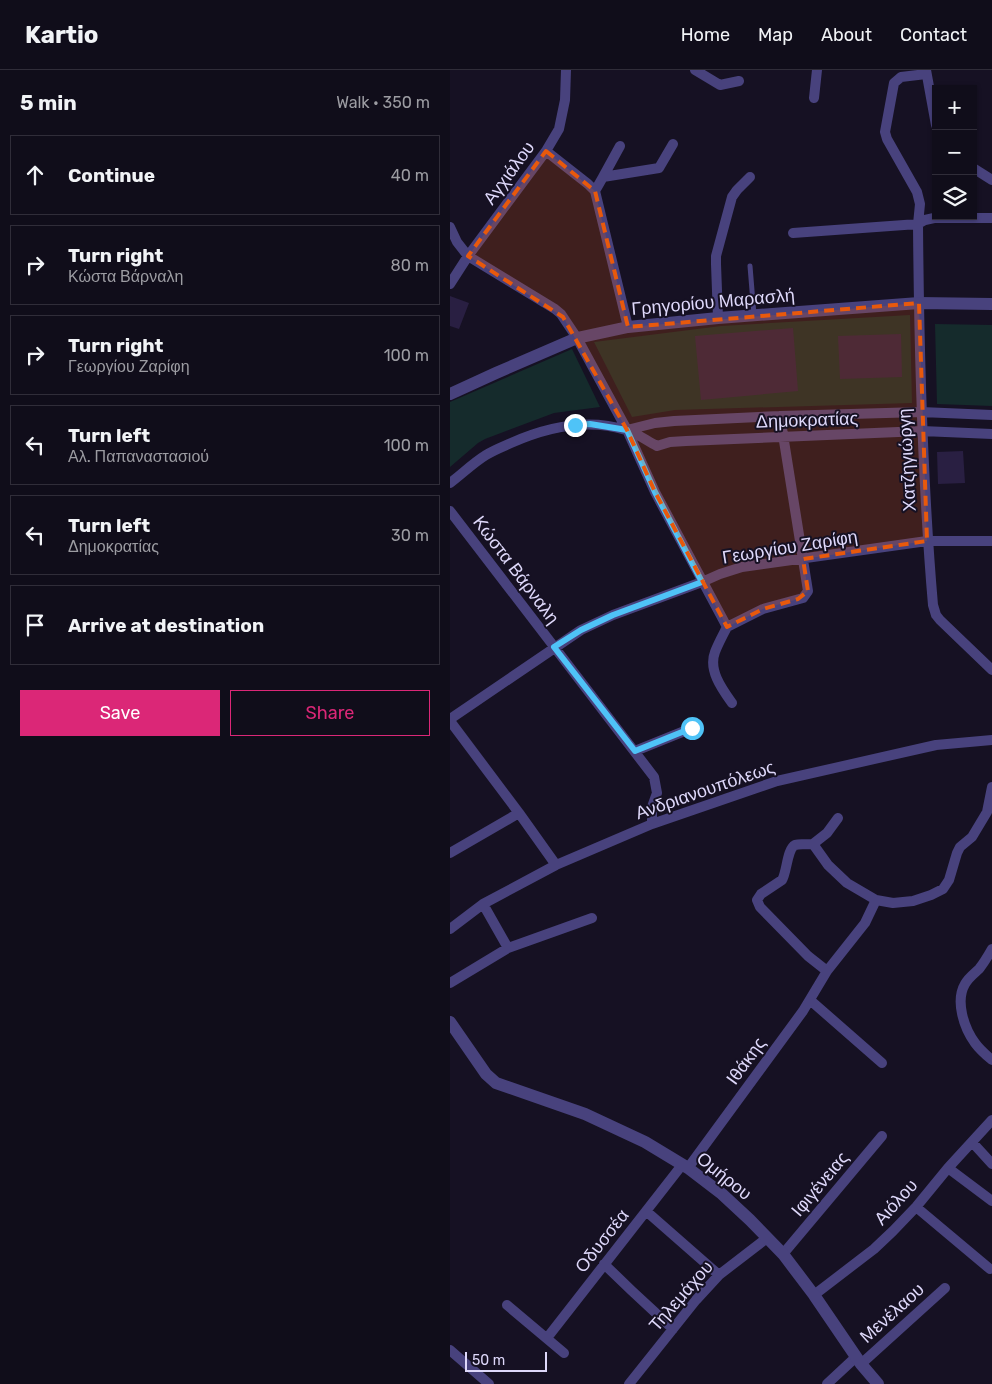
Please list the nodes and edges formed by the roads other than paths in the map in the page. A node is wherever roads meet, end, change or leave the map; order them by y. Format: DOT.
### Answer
graph roads {
  1 [pos="566,70"];
  2 [pos="695,70"];
  3 [pos="817,70"];
  4 [pos="926,72"];
  5 [pos="739,81"];
  6 [pos="814,98"];
  7 [pos="932,104"];
  8 [pos="673,144"];
  9 [pos="620,146"];
  10 [pos="546,151"];
  11 [pos="977,171"];
  12 [pos="603,176"];
  13 [pos="750,177"];
  14 [pos="992,180"];
  15 [pos="595,191"];
  16 [pos="992,218"];
  17 [pos="918,224"];
  18 [pos="450,227"];
  19 [pos="793,233"];
  20 [pos="468,256"];
  21 [pos="750,266"];
  22 [pos="450,284"];
  23 [pos="919,303"];
  24 [pos="992,304"];
  25 [pos="754,316"];
  26 [pos="718,318"];
  27 [pos="628,327"];
  28 [pos="577,338"];
  29 [pos="450,394"];
  30 [pos="921,412"];
  31 [pos="992,415"];
  32 [pos="780,416"];
  33 [pos="627,430"];
  34 [pos="922,431"];
  35 [pos="992,434"];
  36 [pos="784,437"];
  37 [pos="450,484"];
  38 [pos="450,510"];
  39 [pos="927,541"];
  40 [pos="992,541"];
  41 [pos="803,559"];
  42 [pos="702,582"];
  43 [pos="727,627"];
  44 [pos="554,647"];
  45 [pos="992,670"];
  46 [pos="732,703"];
  47 [pos="450,720"];
  48 [pos="692,728"];
  49 [pos="992,740"];
  50 [pos="635,751"];
  51 [pos="992,787"];
  52 [pos="520,813"];
  53 [pos="838,818"];
  54 [pos="652,824"];
  55 [pos="812,844"];
  56 [pos="450,853"];
  57 [pos="556,865"];
  58 [pos="876,900"];
  59 [pos="483,904"];
  60 [pos="592,918"];
  61 [pos="450,929"];
  62 [pos="508,948"];
  63 [pos="992,949"];
  64 [pos="827,971"];
  65 [pos="450,982"];
  66 [pos="810,1000"];
  67 [pos="450,1022"];
  68 [pos="992,1060"];
  69 [pos="882,1063"];
  70 [pos="992,1120"];
  71 [pos="882,1136"];
  72 [pos="972,1142"];
  73 [pos="992,1164"];
  74 [pos="685,1166"];
  75 [pos="948,1168"];
  76 [pos="992,1201"];
  77 [pos="916,1207"];
  78 [pos="646,1211"];
  79 [pos="767,1238"];
  80 [pos="783,1254"];
  81 [pos="604,1264"];
  82 [pos="990,1269"];
  83 [pos="719,1275"];
  84 [pos="945,1288"];
  85 [pos="814,1295"];
  86 [pos="507,1305"];
  87 [pos="673,1329"];
  88 [pos="547,1338"];
  89 [pos="450,1350"];
  90 [pos="564,1353"];
  91 [pos="859,1360"];
  92 [pos="489,1384"];
  93 [pos="630,1384"];
  94 [pos="827,1384"];
  95 [pos="878,1384"];
  1 -- 10 [label="street, Αγχιάλου"];
  2 -- 5 [label="street"];
  3 -- 6 [label="street"];
  4 -- 7 [label="street"];
  4 -- 17 [label="street, Χατζηγιώργη"];
  8 -- 12 [label="street"];
  9 -- 12 [label="street"];
  10 -- 15 [label="street"];
  10 -- 20 [label="street, Αγχιάλου"];
  11 -- 14 [label="street"];
  12 -- 15 [label="street"];
  13 -- 26 [label="street"];
  15 -- 27 [label="street"];
  16 -- 17 [label="street"];
  17 -- 19 [label="street"];
  17 -- 23 [label="street, Χατζηγιώργη"];
  18 -- 20 [label="street"];
  20 -- 22 [label="street, Αγχιάλου"];
  20 -- 28 [label="street"];
  21 -- 25 [label="lane"];
  23 -- 24 [label="street, Γρηγορίου Μαρασλή"];
  23 -- 25 [label="street, Γρηγορίου Μαρασλή"];
  23 -- 30 [label="street, Χατζηγιώργη"];
  25 -- 26 [label="street, Γρηγορίου Μαρασλή"];
  26 -- 27 [label="street, Γρηγορίου Μαρασλή"];
  27 -- 28 [label="street, Γρηγορίου Μαρασλή"];
  28 -- 29 [label="street, Γρηγορίου Μαρασλή"];
  28 -- 33 [label="street"];
  30 -- 31 [label="street, Δημοκρατίας"];
  30 -- 32 [label="street, Δημοκρατίας"];
  30 -- 34 [label="street, Χατζηγιώργη"];
  32 -- 33 [label="street, Δημοκρατίας"];
  32 -- 36 [label="street"];
  33 -- 36 [label="street, Δημοκρατίας"];
  33 -- 37 [label="street, Δημοκρατίας"];
  33 -- 42 [label="street"];
  34 -- 35 [label="street, Δημοκρατίας"];
  34 -- 36 [label="street, Δημοκρατίας"];
  34 -- 39 [label="street, Χατζηγιώργη"];
  36 -- 41 [label="street"];
  38 -- 44 [label="street, Κώστα Βάρναλη"];
  39 -- 40 [label="street, Γεωργίου Ζαρίφη"];
  39 -- 41 [label="street, Γεωργίου Ζαρίφη"];
  39 -- 45 [label="street, Χατζηγιώργη"];
  41 -- 42 [label="street, Γεωργίου Ζαρίφη"];
  41 -- 43 [label="street"];
  42 -- 43 [label="street"];
  42 -- 44 [label="street, Γεωργίου Ζαρίφη"];
  43 -- 46 [label="street"];
  44 -- 47 [label="street, Γεωργίου Ζαρίφη"];
  44 -- 50 [label="street, Κώστα Βάρναλη"];
  47 -- 52 [label="street"];
  48 -- 50 [label="street"];
  49 -- 54 [label="street, Ανδριανουπόλεως"];
  50 -- 54 [label="street, Κώστα Βάρναλη"];
  51 -- 58 [label="street"];
  52 -- 56 [label="street"];
  52 -- 57 [label="street"];
  53 -- 55 [label="street"];
  54 -- 57 [label="street, Ανδριανουπόλεως"];
  55 -- 58 [label="street"];
  55 -- 64 [label="street"];
  57 -- 59 [label="street, Ανδριανουπόλεως"];
  58 -- 64 [label="street, Ιθάκης"];
  59 -- 61 [label="street, Ανδριανουπόλεως"];
  59 -- 62 [label="street"];
  60 -- 62 [label="street"];
  62 -- 65 [label="street"];
  63 -- 68 [label="street"];
  64 -- 66 [label="street, Ιθάκης"];
  66 -- 69 [label="street"];
  66 -- 74 [label="street, Ιθάκης"];
  67 -- 74 [label="street, Ομήρου"];
  70 -- 72 [label="street, Αιόλου"];
  71 -- 80 [label="street, Ιφιγένειας"];
  72 -- 73 [label="street"];
  72 -- 75 [label="street, Αιόλου"];
  74 -- 78 [label="street, Οδυσσέα"];
  74 -- 79 [label="street, Ομήρου"];
  75 -- 76 [label="street"];
  75 -- 77 [label="street, Αιόλου"];
  77 -- 82 [label="street"];
  77 -- 85 [label="street, Αιόλου"];
  78 -- 81 [label="street, Οδυσσέα"];
  78 -- 83 [label="street"];
  79 -- 80 [label="street, Ομήρου"];
  79 -- 83 [label="street, Τηλεμάχου"];
  80 -- 85 [label="street, Ομήρου"];
  81 -- 87 [label="street"];
  81 -- 88 [label="street, Οδυσσέα"];
  83 -- 87 [label="street, Τηλεμάχου"];
  84 -- 91 [label="street, Μενέλαου"];
  85 -- 91 [label="street, Ομήρου"];
  86 -- 88 [label="street"];
  87 -- 93 [label="street, Τηλεμάχου"];
  88 -- 90 [label="street"];
  89 -- 92 [label="street"];
  91 -- 94 [label="street, Μενέλαου"];
  91 -- 95 [label="street, Ομήρου"];
}
